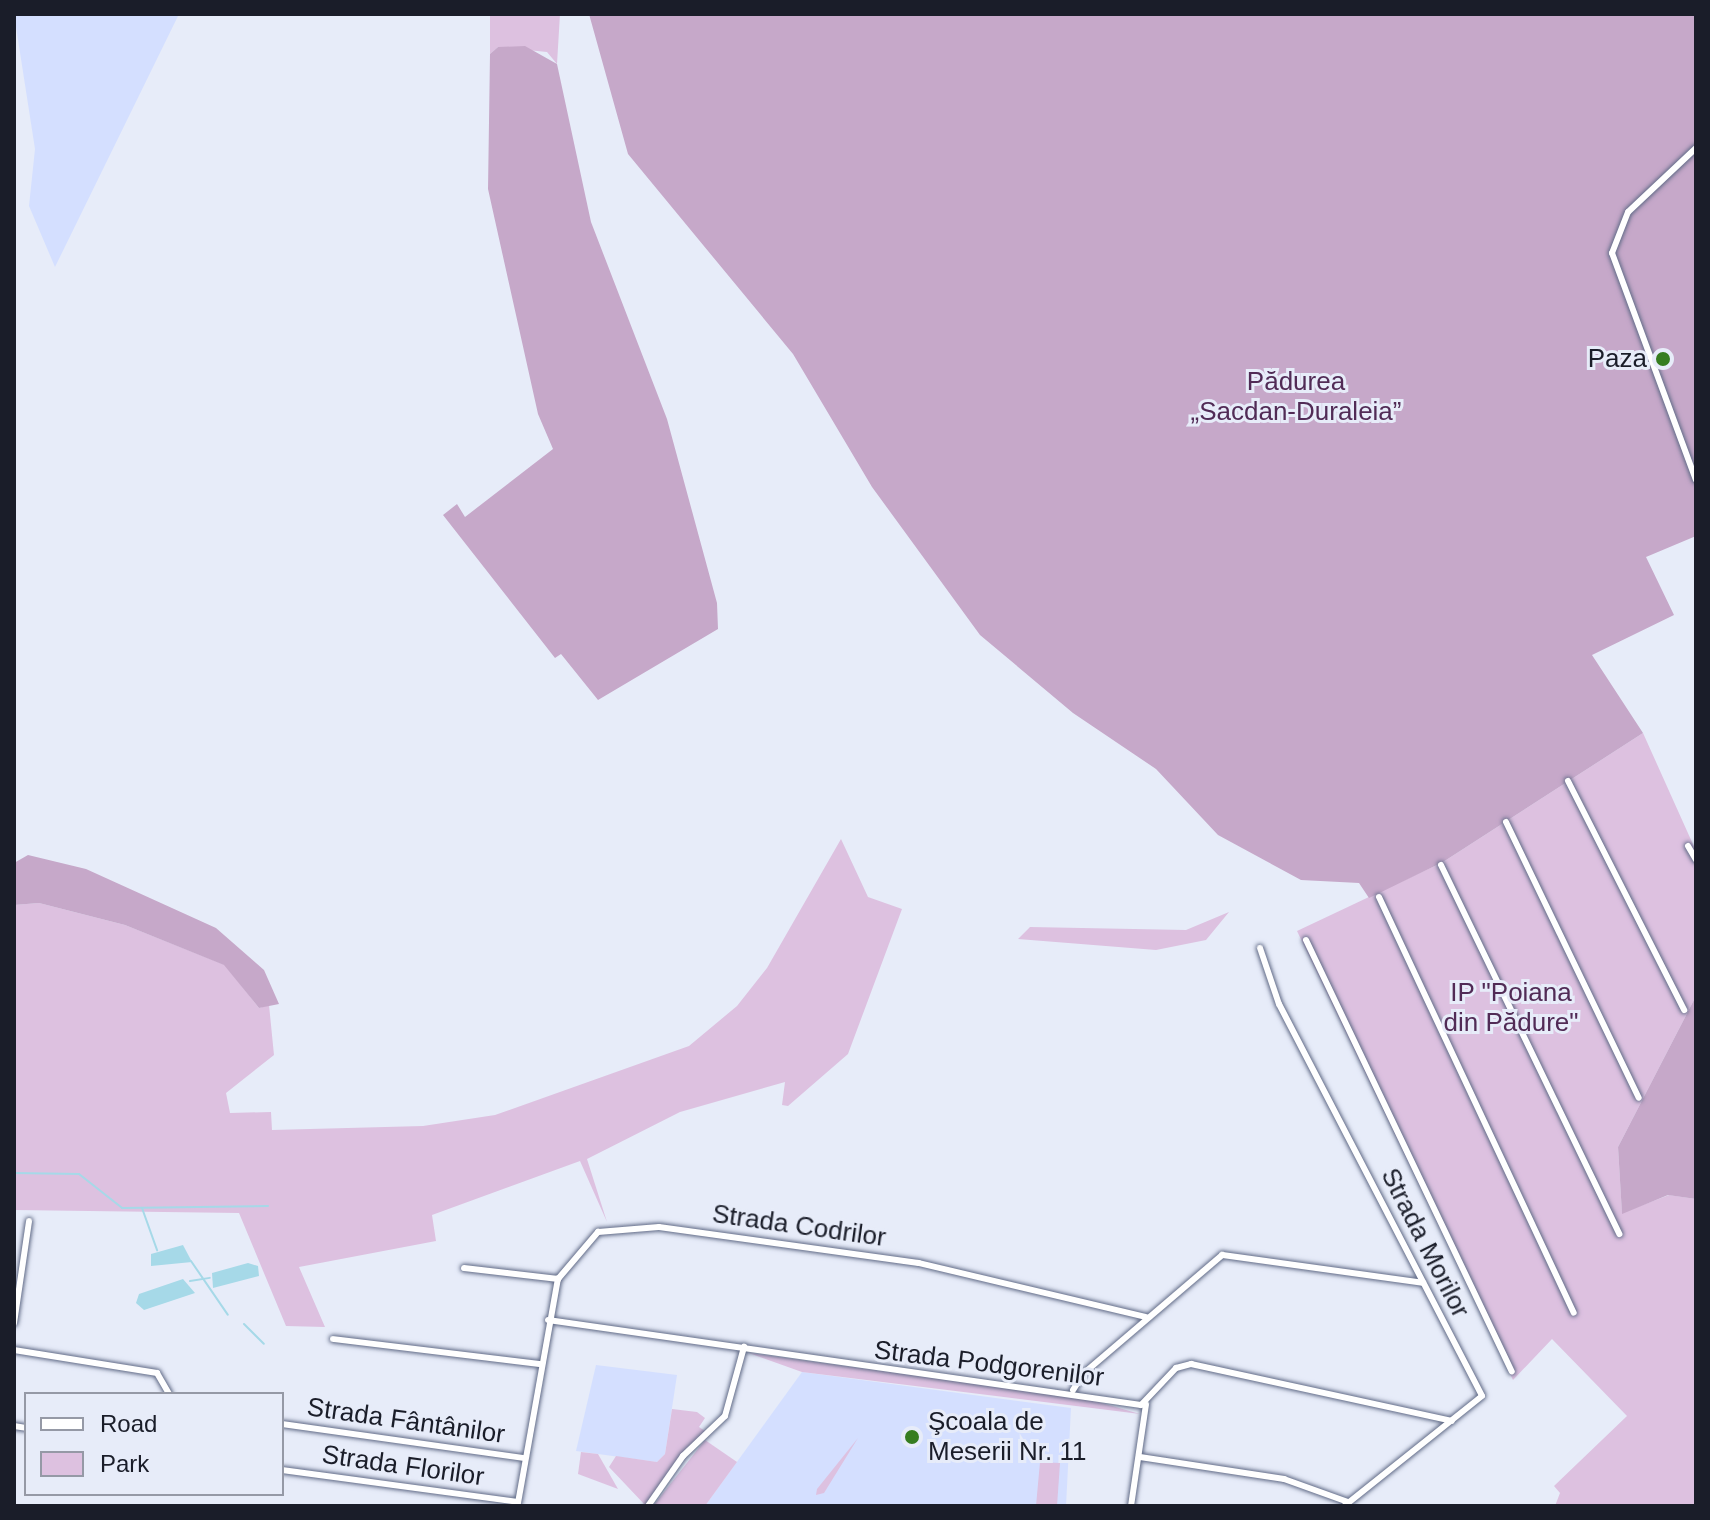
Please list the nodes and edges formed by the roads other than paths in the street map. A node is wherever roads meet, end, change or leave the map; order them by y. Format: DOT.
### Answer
graph roads {
  1 [pos="1696,148"];
  2 [pos="1696,480"];
  3 [pos="1568,781"];
  4 [pos="1506,822"];
  5 [pos="1688,846"];
  6 [pos="1696,860"];
  7 [pos="1441,865"];
  8 [pos="1379,897"];
  9 [pos="1306,940"];
  10 [pos="1260,948"];
  11 [pos="1684,1010"];
  12 [pos="1639,1098"];
  13 [pos="29,1221"];
  14 [pos="1619,1234"];
  15 [pos="464,1268"];
  16 [pos="14,1275"];
  17 [pos="23,1276"];
  18 [pos="558,1279"];
  19 [pos="1423,1283"];
  20 [pos="1574,1313"];
  21 [pos="1146,1317"];
  22 [pos="548,1320"];
  23 [pos="14,1323"];
  24 [pos="333,1339"];
  25 [pos="744,1347"];
  26 [pos="14,1350"];
  27 [pos="541,1364"];
  28 [pos="1512,1371"];
  29 [pos="1073,1390"];
  30 [pos="168,1392"];
  31 [pos="1146,1404"];
  32 [pos="1452,1421"];
  33 [pos="284,1424"];
  34 [pos="1140,1457"];
  35 [pos="525,1458"];
  36 [pos="284,1470"];
  37 [pos="518,1504"];
  38 [pos="1346,1504"];
  39 [pos="648,1506"];
  40 [pos="1131,1506"];
  1 -- 2 [label="street"];
  3 -- 11 [label="street"];
  4 -- 12 [label="street"];
  5 -- 6 [label="street"];
  7 -- 14 [label="street"];
  8 -- 20 [label="street"];
  9 -- 28 [label="street"];
  10 -- 19 [label="street, Strada Morilor"];
  13 -- 17 [label="street"];
  15 -- 18 [label="street"];
  16 -- 17 [label="street"];
  17 -- 23 [label="street"];
  18 -- 21 [label="street, Strada Codrilor"];
  18 -- 22 [label="street"];
  19 -- 21 [label="street"];
  19 -- 32 [label="street, Strada Morilor"];
  21 -- 29 [label="street"];
  22 -- 25 [label="street, Strada Podgorenilor"];
  22 -- 27 [label="street"];
  24 -- 27 [label="street"];
  25 -- 29 [label="street, Strada Podgorenilor"];
  25 -- 39 [label="street"];
  26 -- 30 [label="street"];
  27 -- 35 [label="street"];
  29 -- 31 [label="street, Strada Podgorenilor"];
  31 -- 32 [label="street"];
  31 -- 34 [label="street"];
  32 -- 38 [label="street, Strada Morilor"];
  33 -- 35 [label="street, Strada Fântânilor"];
  34 -- 38 [label="street"];
  34 -- 40 [label="street"];
  35 -- 37 [label="street"];
  36 -- 37 [label="street, Strada Florilor"];
}
